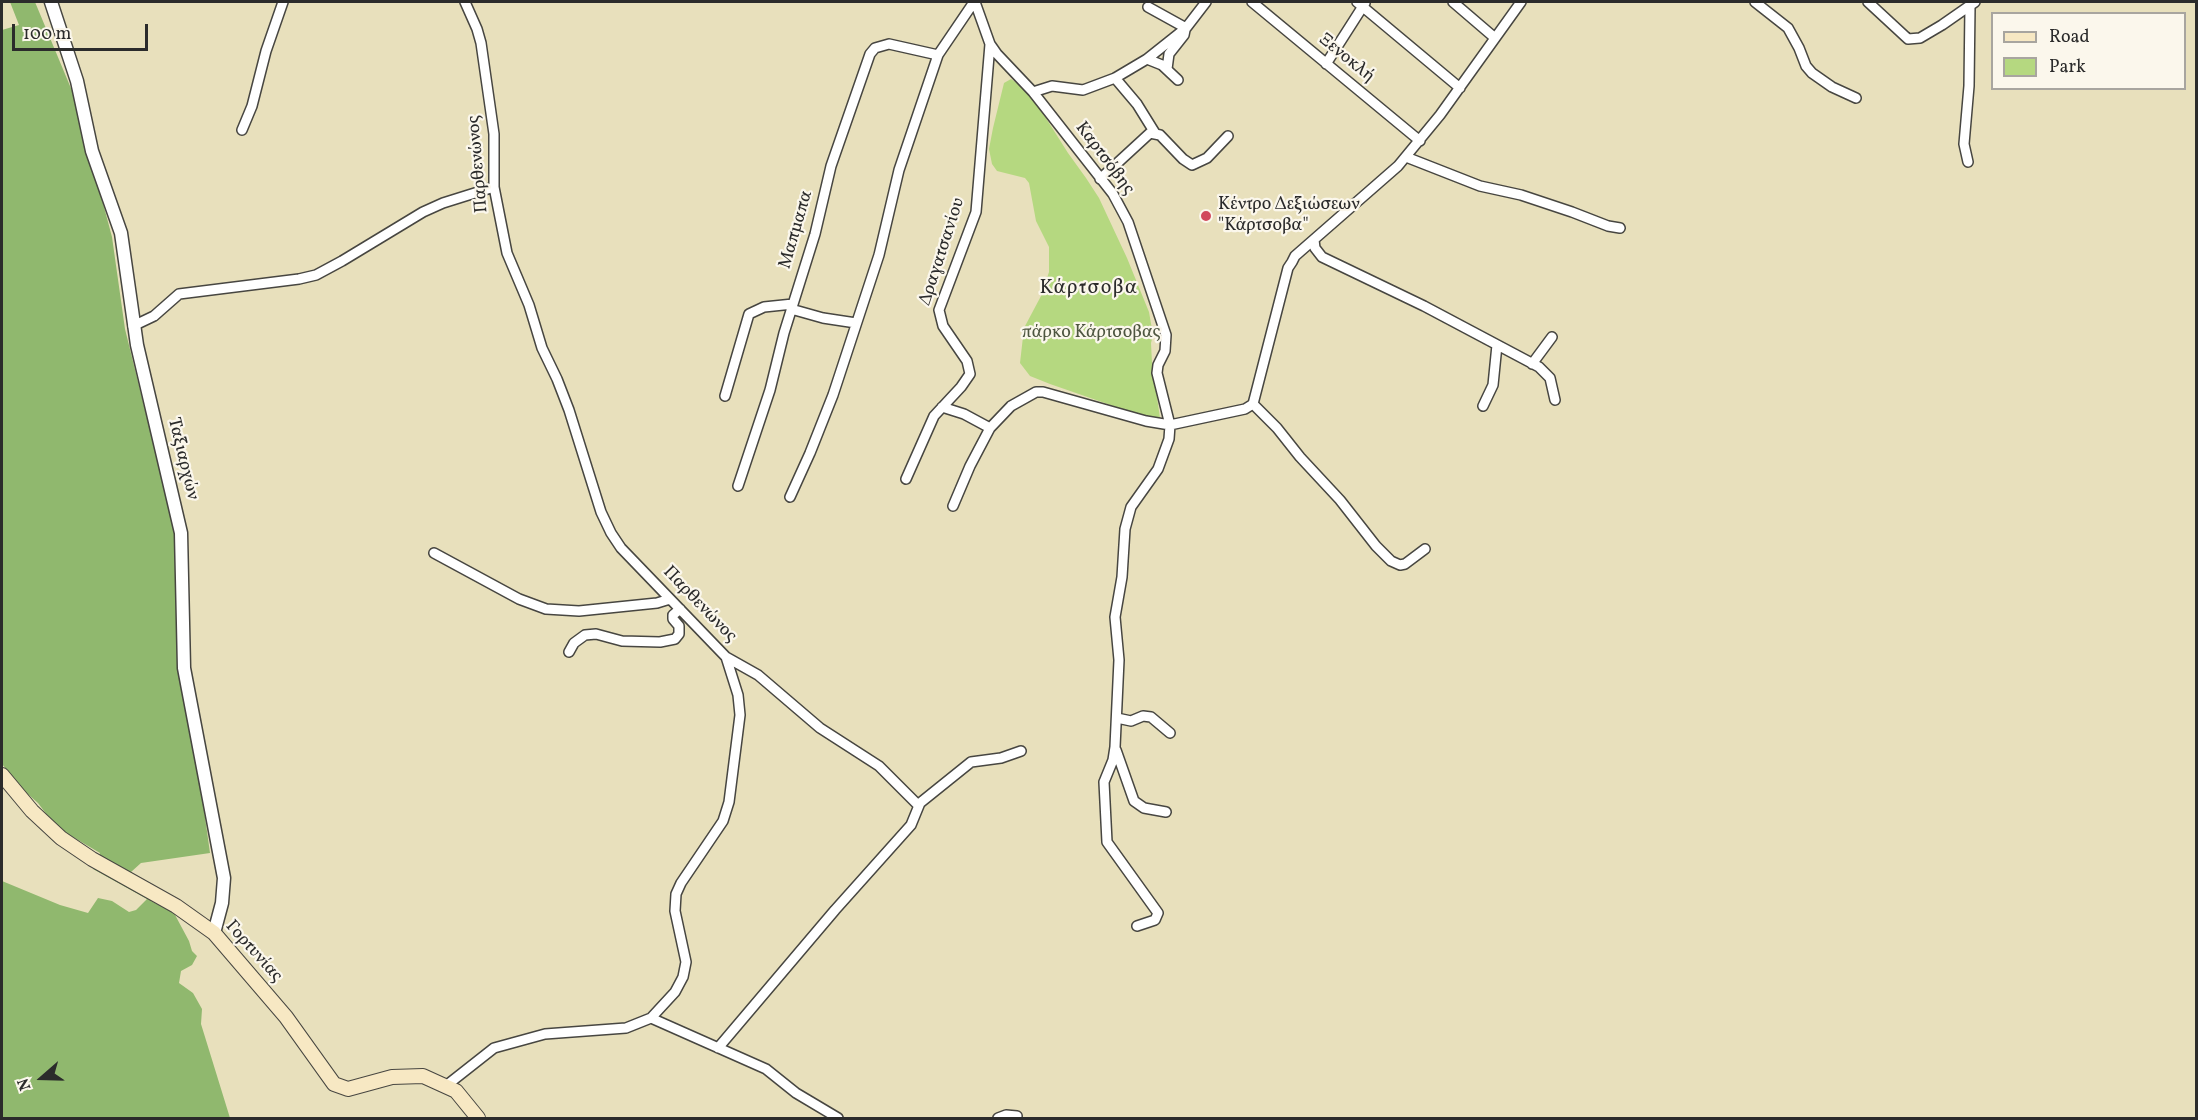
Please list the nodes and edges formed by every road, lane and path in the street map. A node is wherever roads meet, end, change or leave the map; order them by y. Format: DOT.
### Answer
graph roads {
  1 [pos="51,2"];
  2 [pos="283,2"];
  3 [pos="465,2"];
  4 [pos="974,2"];
  5 [pos="1206,2"];
  6 [pos="1252,2"];
  7 [pos="1453,2"];
  8 [pos="1521,2"];
  9 [pos="1755,2"];
  10 [pos="1868,2"];
  11 [pos="1362,3"];
  12 [pos="1972,4"];
  13 [pos="1148,7"];
  14 [pos="1186,28"];
  15 [pos="1495,38"];
  16 [pos="990,44"];
  17 [pos="938,55"];
  18 [pos="1147,58"];
  19 [pos="1326,64"];
  20 [pos="1167,69"];
  21 [pos="1115,78"];
  22 [pos="1178,80"];
  23 [pos="1460,88"];
  24 [pos="1033,92"];
  25 [pos="1856,98"];
  26 [pos="242,130"];
  27 [pos="1155,133"];
  28 [pos="1228,136"];
  29 [pos="1420,141"];
  30 [pos="1406,157"];
  31 [pos="1968,162"];
  32 [pos="1100,179"];
  33 [pos="494,187"];
  34 [pos="1620,228"];
  35 [pos="1314,240"];
  36 [pos="792,307"];
  37 [pos="856,323"];
  38 [pos="133,326"];
  39 [pos="1552,338"];
  40 [pos="1497,345"];
  41 [pos="1532,364"];
  42 [pos="725,396"];
  43 [pos="1555,400"];
  44 [pos="1253,404"];
  45 [pos="1483,406"];
  46 [pos="942,407"];
  47 [pos="1170,425"];
  48 [pos="990,428"];
  49 [pos="906,479"];
  50 [pos="738,486"];
  51 [pos="790,497"];
  52 [pos="953,506"];
  53 [pos="1425,549"];
  54 [pos="434,553"];
  55 [pos="670,599"];
  56 [pos="680,609"];
  57 [pos="569,652"];
  58 [pos="726,657"];
  59 [pos="1117,718"];
  60 [pos="1170,733"];
  61 [pos="1115,747"];
  62 [pos="1021,751"];
  63 [pos="2,775"];
  64 [pos="918,805"];
  65 [pos="1166,812"];
  66 [pos="1137,926"];
  67 [pos="214,933"];
  68 [pos="651,1018"];
  69 [pos="718,1048"];
  70 [pos="447,1085"];
  71 [pos="1017,1116"];
  72 [pos="478,1119"];
  73 [pos="838,1119"];
  74 [pos="998,1119"];
  1 -- 38 [label="street, Ταξιαρχών"];
  2 -- 26 [label="street"];
  3 -- 33 [label="street, Παρθενώνος"];
  4 -- 16 [label="street, Καρτσόβης"];
  4 -- 17 [label="street"];
  5 -- 14 [label="street"];
  6 -- 19 [label="street, Ξενοκλή"];
  7 -- 15 [label="street"];
  8 -- 15 [label="street"];
  9 -- 25 [label="street"];
  10 -- 12 [label="street"];
  11 -- 19 [label="street"];
  11 -- 23 [label="street"];
  12 -- 31 [label="street"];
  13 -- 14 [label="street"];
  14 -- 18 [label="street"];
  14 -- 20 [label="street"];
  15 -- 23 [label="street"];
  16 -- 24 [label="street, Καρτσόβης"];
  16 -- 46 [label="street, Δραγατσανίου"];
  17 -- 36 [label="street, Μαπμαπα"];
  17 -- 37 [label="street"];
  18 -- 20 [label="street"];
  18 -- 21 [label="street"];
  19 -- 29 [label="street, Ξενοκλή"];
  20 -- 22 [label="street"];
  21 -- 24 [label="street"];
  21 -- 27 [label="street"];
  23 -- 29 [label="street"];
  24 -- 32 [label="street, Καρτσόβης"];
  27 -- 28 [label="street"];
  27 -- 32 [label="street"];
  29 -- 30 [label="street"];
  30 -- 34 [label="street"];
  30 -- 35 [label="street"];
  32 -- 47 [label="street, Καρτσόβης"];
  33 -- 38 [label="street"];
  33 -- 55 [label="street, Παρθενώνος"];
  35 -- 40 [label="street"];
  35 -- 44 [label="street"];
  36 -- 37 [label="street"];
  36 -- 42 [label="street"];
  36 -- 50 [label="street, Μαπμαπα"];
  37 -- 51 [label="street"];
  38 -- 67 [label="street, Ταξιαρχών"];
  39 -- 41 [label="street"];
  40 -- 41 [label="street"];
  40 -- 45 [label="street"];
  41 -- 43 [label="street"];
  44 -- 47 [label="street"];
  44 -- 53 [label="street"];
  46 -- 48 [label="street"];
  46 -- 49 [label="street, Δραγατσανίου"];
  47 -- 48 [label="street"];
  47 -- 59 [label="street"];
  48 -- 52 [label="street"];
  54 -- 55 [label="street"];
  55 -- 56 [label="street, Παρθενώνος"];
  56 -- 57 [label="street"];
  56 -- 58 [label="street, Παρθενώνος"];
  58 -- 64 [label="street"];
  58 -- 68 [label="street, Παρθενώνος"];
  59 -- 60 [label="street"];
  59 -- 61 [label="street"];
  61 -- 65 [label="street"];
  61 -- 66 [label="street"];
  62 -- 64 [label="street"];
  63 -- 67 [label="main road, Γορτυνίας"];
  64 -- 69 [label="street"];
  67 -- 70 [label="main road, Γορτυνίας"];
  68 -- 69 [label="street"];
  68 -- 70 [label="street, Παρθενώνος"];
  69 -- 73 [label="street"];
  70 -- 72 [label="main road"];
  71 -- 74 [label="street"];
}
